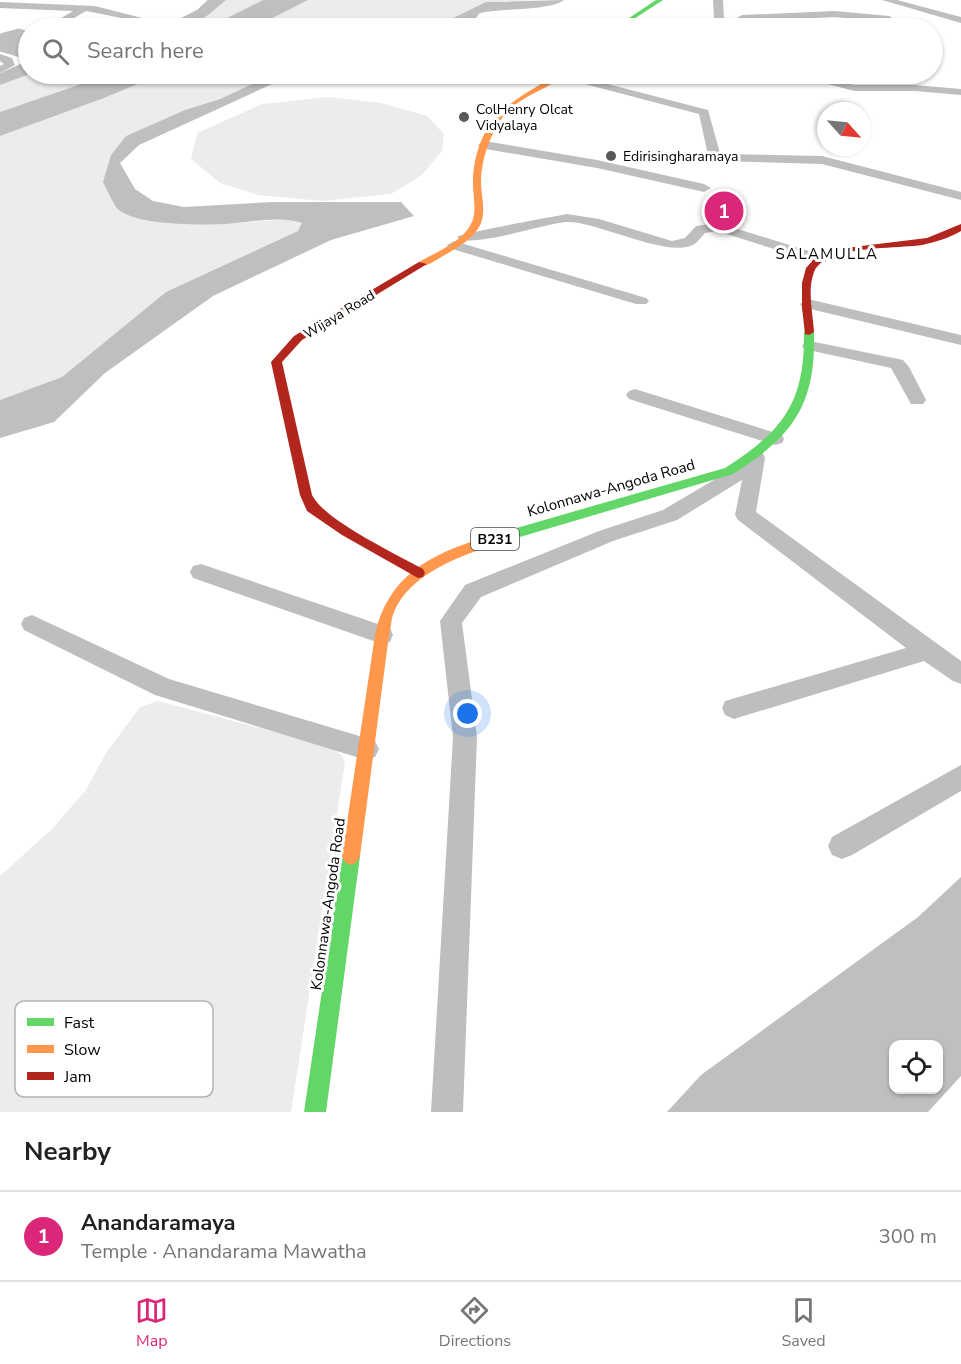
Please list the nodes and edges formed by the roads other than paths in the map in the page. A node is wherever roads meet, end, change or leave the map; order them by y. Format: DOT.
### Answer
graph roads {
  1 [pos="25,0"];
  2 [pos="115,0"];
  3 [pos="660,0"];
  4 [pos="718,0"];
  5 [pos="887,0"];
  6 [pos="0,5"];
  7 [pos="15,6"];
  8 [pos="736,6"];
  9 [pos="84,9"];
  10 [pos="95,9"];
  11 [pos="811,10"];
  12 [pos="775,12"];
  13 [pos="67,18"];
  14 [pos="137,18"];
  15 [pos="631,18"];
  16 [pos="719,18"];
  17 [pos="742,18"];
  18 [pos="781,18"];
  19 [pos="817,18"];
  20 [pos="876,18"];
  21 [pos="961,20"];
  22 [pos="0,57"];
  23 [pos="0,70"];
  24 [pos="545,84"];
  25 [pos="600,84"];
  26 [pos="837,84"];
  27 [pos="961,92"];
  28 [pos="484,145"];
  29 [pos="704,188"];
  30 [pos="961,196"];
  31 [pos="959,231"];
  32 [pos="459,241"];
  33 [pos="820,259"];
  34 [pos="641,301"];
  35 [pos="808,304"];
  36 [pos="961,340"];
  37 [pos="810,346"];
  38 [pos="635,395"];
  39 [pos="917,400"];
  40 [pos="775,439"];
  41 [pos="755,459"];
  42 [pos="201,572"];
  43 [pos="418,573"];
  44 [pos="32,624"];
  45 [pos="382,634"];
  46 [pos="927,651"];
  47 [pos="961,674"];
  48 [pos="734,708"];
  49 [pos="366,749"];
  50 [pos="961,777"];
  51 [pos="842,846"];
  52 [pos="315,1112"];
  53 [pos="447,1112"];
  1 -- 7 [label="street"];
  2 -- 10 [label="street"];
  3 -- 15 [label="street"];
  4 -- 16 [label="street"];
  5 -- 21 [label="street"];
  6 -- 7 [label="street"];
  7 -- 9 [label="street"];
  8 -- 17 [label="street"];
  9 -- 10 [label="street"];
  9 -- 13 [label="street"];
  10 -- 14 [label="street"];
  11 -- 12 [label="street"];
  11 -- 19 [label="street"];
  11 -- 20 [label="street"];
  12 -- 17 [label="street"];
  12 -- 18 [label="street"];
  22 -- 23 [label="street"];
  24 -- 28 [label="street"];
  25 -- 30 [label="street"];
  26 -- 27 [label="street"];
  28 -- 29 [label="street"];
  28 -- 32 [label="street"];
  31 -- 33 [label="street"];
  32 -- 33 [label="street"];
  32 -- 34 [label="street"];
  32 -- 43 [label="street, Wijaya Road"];
  33 -- 35 [label="street, Kolonnawa-Angoda Road / B231"];
  35 -- 36 [label="street"];
  35 -- 37 [label="street, Kolonnawa-Angoda Road / B231"];
  37 -- 39 [label="street"];
  37 -- 40 [label="street, Kolonnawa-Angoda Road / B231"];
  38 -- 40 [label="street"];
  40 -- 41 [label="street, Kolonnawa-Angoda Road / B231"];
  41 -- 43 [label="street, Kolonnawa-Angoda Road / B231"];
  41 -- 46 [label="street"];
  41 -- 53 [label="street"];
  42 -- 45 [label="street"];
  43 -- 45 [label="street, Kolonnawa-Angoda Road / B231"];
  44 -- 49 [label="street"];
  45 -- 49 [label="street, Kolonnawa-Angoda Road / B231"];
  46 -- 47 [label="street"];
  46 -- 48 [label="street"];
  49 -- 52 [label="street, Kolonnawa-Angoda Road / B231"];
  50 -- 51 [label="street"];
}
